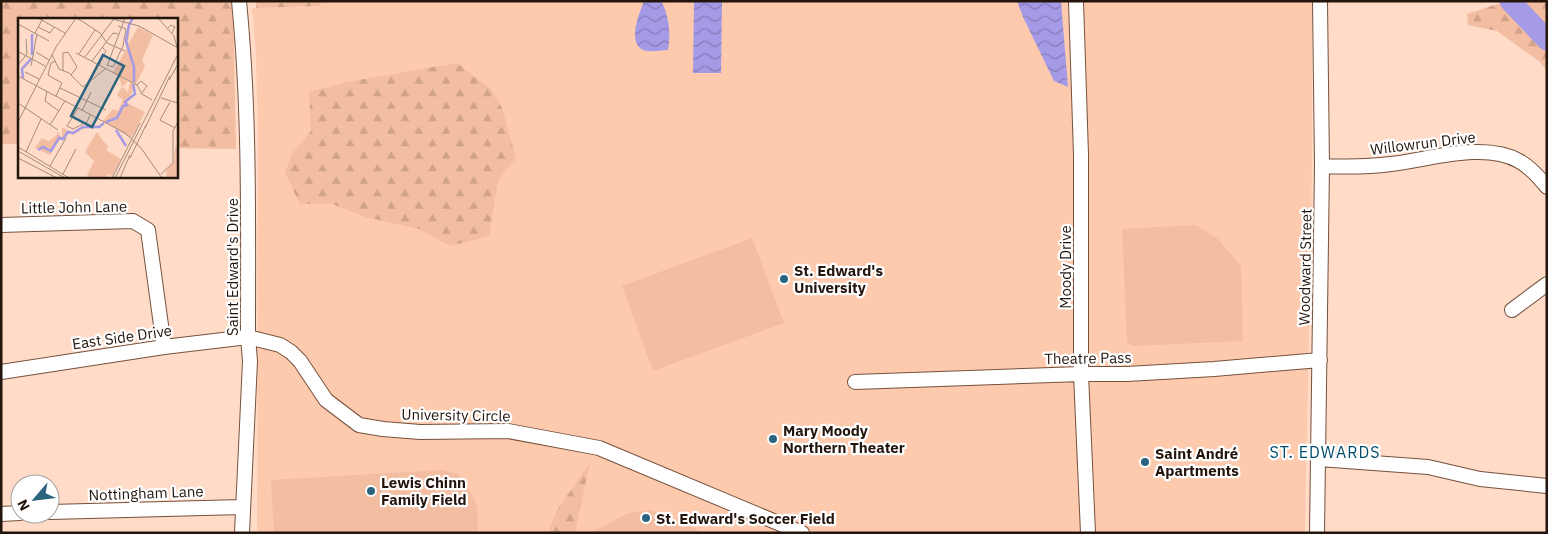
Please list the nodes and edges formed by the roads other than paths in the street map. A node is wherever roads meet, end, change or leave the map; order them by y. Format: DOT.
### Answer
graph roads {
  1 [pos="240,1"];
  2 [pos="1076,1"];
  3 [pos="1320,1"];
  4 [pos="1322,166"];
  5 [pos="1547,187"];
  6 [pos="1,225"];
  7 [pos="1547,284"];
  8 [pos="1512,310"];
  9 [pos="248,337"];
  10 [pos="164,347"];
  11 [pos="1320,360"];
  12 [pos="1,372"];
  13 [pos="1081,374"];
  14 [pos="856,382"];
  15 [pos="1319,459"];
  16 [pos="1547,486"];
  17 [pos="242,507"];
  18 [pos="60,512"];
  19 [pos="242,533"];
  20 [pos="802,533"];
  21 [pos="1088,533"];
  22 [pos="1317,533"];
  1 -- 9 [label="street, Saint Edward's Drive"];
  2 -- 13 [label="street, Moody Drive"];
  3 -- 4 [label="street, Woodward Street"];
  4 -- 5 [label="street, Willowrun Drive"];
  4 -- 11 [label="street, Woodward Street"];
  6 -- 10 [label="street, Little John Lane"];
  7 -- 8 [label="street"];
  9 -- 10 [label="street, East Side Drive"];
  9 -- 17 [label="street, Saint Edward's Drive"];
  9 -- 20 [label="street, University Circle"];
  10 -- 12 [label="street, East Side Drive"];
  11 -- 13 [label="street, Theatre Pass"];
  11 -- 15 [label="street, Woodward Street"];
  13 -- 14 [label="street, Theatre Pass"];
  13 -- 21 [label="street, Moody Drive"];
  15 -- 16 [label="street"];
  15 -- 22 [label="street, Woodward Street"];
  17 -- 18 [label="street, Nottingham Lane"];
  17 -- 19 [label="street, Saint Edward's Drive"];
}
